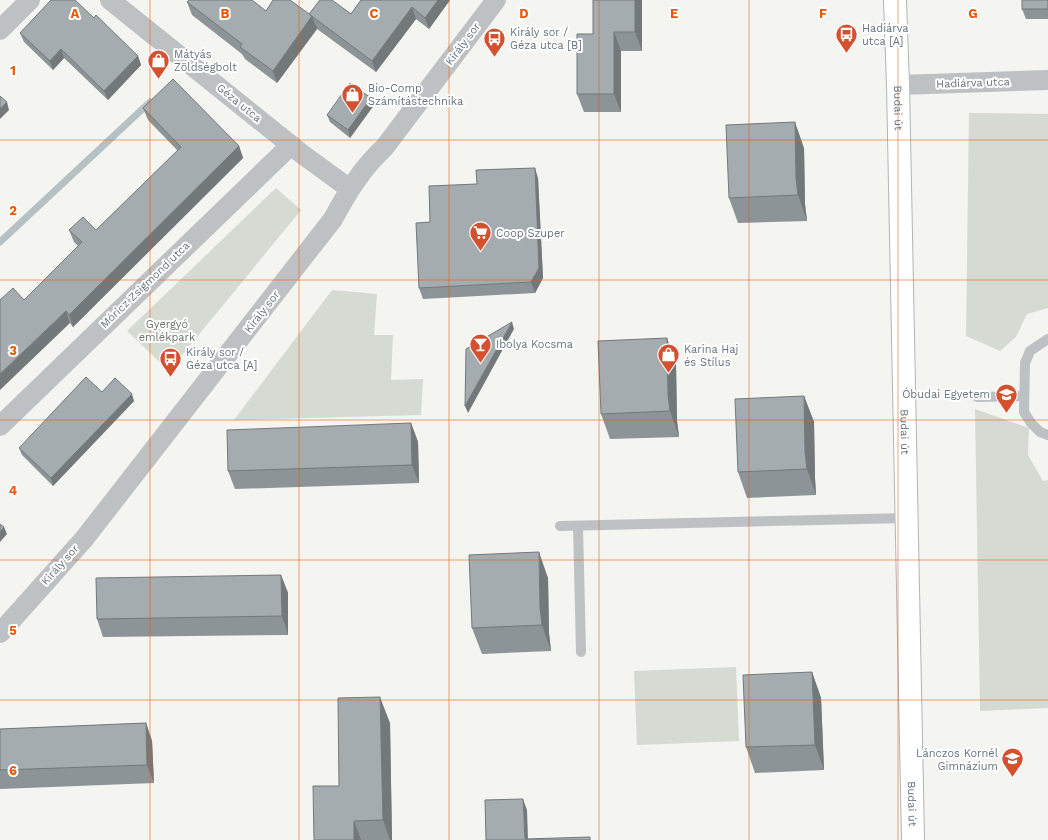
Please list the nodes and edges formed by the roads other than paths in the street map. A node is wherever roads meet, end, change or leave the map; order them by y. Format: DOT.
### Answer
graph roads {
  1 [pos="30,0"];
  2 [pos="110,0"];
  3 [pos="496,0"];
  4 [pos="895,0"];
  5 [pos="0,30"];
  6 [pos="1048,80"];
  7 [pos="898,85"];
  8 [pos="291,145"];
  9 [pos="350,189"];
  10 [pos="1048,339"];
  11 [pos="1024,396"];
  12 [pos="977,397"];
  13 [pos="0,426"];
  14 [pos="1048,435"];
  15 [pos="907,518"];
  16 [pos="560,526"];
  17 [pos="578,526"];
  18 [pos="0,633"];
  19 [pos="581,652"];
  20 [pos="913,840"];
  1 -- 5 [label="street"];
  2 -- 8 [label="street, Géza utca"];
  3 -- 9 [label="street, Király sor"];
  4 -- 7 [label="main road, Budai út"];
  6 -- 7 [label="street, Hadiárva utca"];
  7 -- 15 [label="main road, Budai út"];
  8 -- 9 [label="street, Géza utca"];
  8 -- 13 [label="street, Móricz Zsigmond utca"];
  9 -- 18 [label="street, Király sor"];
  10 -- 11 [label="lane"];
  11 -- 12 [label="lane"];
  11 -- 14 [label="lane"];
  15 -- 17 [label="lane"];
  15 -- 20 [label="main road, Budai út"];
  16 -- 17 [label="lane"];
  17 -- 19 [label="lane"];
}
